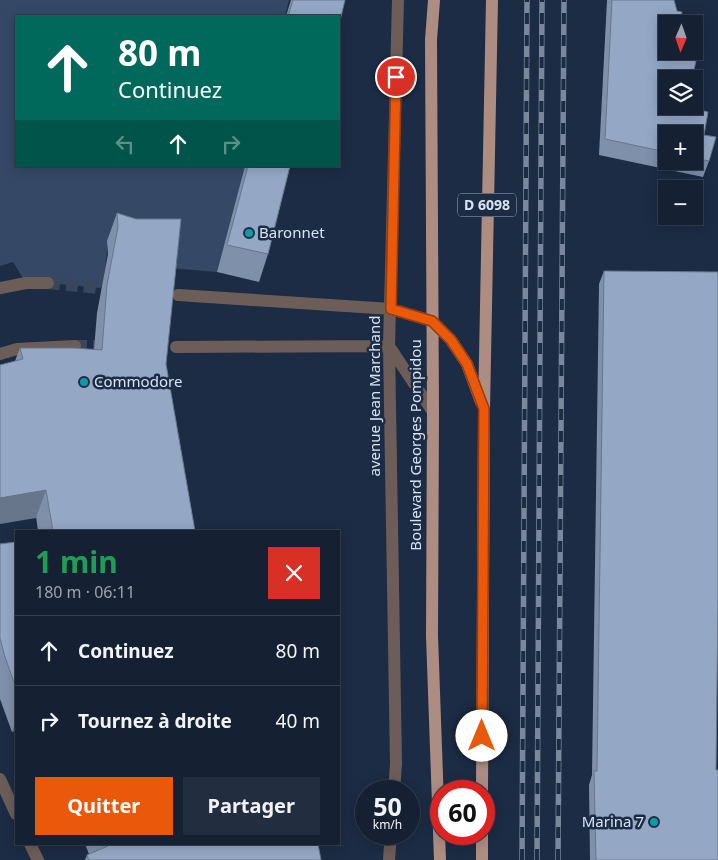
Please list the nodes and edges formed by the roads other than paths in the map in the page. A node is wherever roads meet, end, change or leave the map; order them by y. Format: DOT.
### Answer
graph roads {
  1 [pos="398,0"];
  2 [pos="434,0"];
  3 [pos="492,0"];
  4 [pos="48,283"];
  5 [pos="0,288"];
  6 [pos="178,296"];
  7 [pos="391,309"];
  8 [pos="432,321"];
  9 [pos="75,346"];
  10 [pos="176,346"];
  11 [pos="389,346"];
  12 [pos="0,354"];
  13 [pos="484,409"];
  14 [pos="433,412"];
  15 [pos="0,779"];
  16 [pos="395,780"];
  17 [pos="482,780"];
  18 [pos="15,812"];
  19 [pos="30,845"];
  20 [pos="390,845"];
  21 [pos="482,845"];
  22 [pos="38,860"];
  23 [pos="389,860"];
  24 [pos="440,860"];
  25 [pos="482,860"];
  1 -- 7 [label="street, avenue Jean Marchand"];
  2 -- 8 [label="main road, Boulevard Georges Pompidou"];
  3 -- 13 [label="main road, D 6098"];
  4 -- 5 [label="street"];
  6 -- 7 [label="street"];
  7 -- 8 [label="street"];
  7 -- 11 [label="street, avenue Jean Marchand"];
  8 -- 13 [label="main road"];
  8 -- 14 [label="main road, Boulevard Georges Pompidou"];
  9 -- 12 [label="street"];
  10 -- 11 [label="street"];
  11 -- 14 [label="street"];
  11 -- 16 [label="street, avenue Jean Marchand"];
  13 -- 17 [label="main road, D 6098"];
  14 -- 24 [label="main road, Boulevard Georges Pompidou"];
  15 -- 18 [label="street"];
  19 -- 22 [label="street"];
  20 -- 23 [label="street"];
  21 -- 25 [label="main road"];
}
